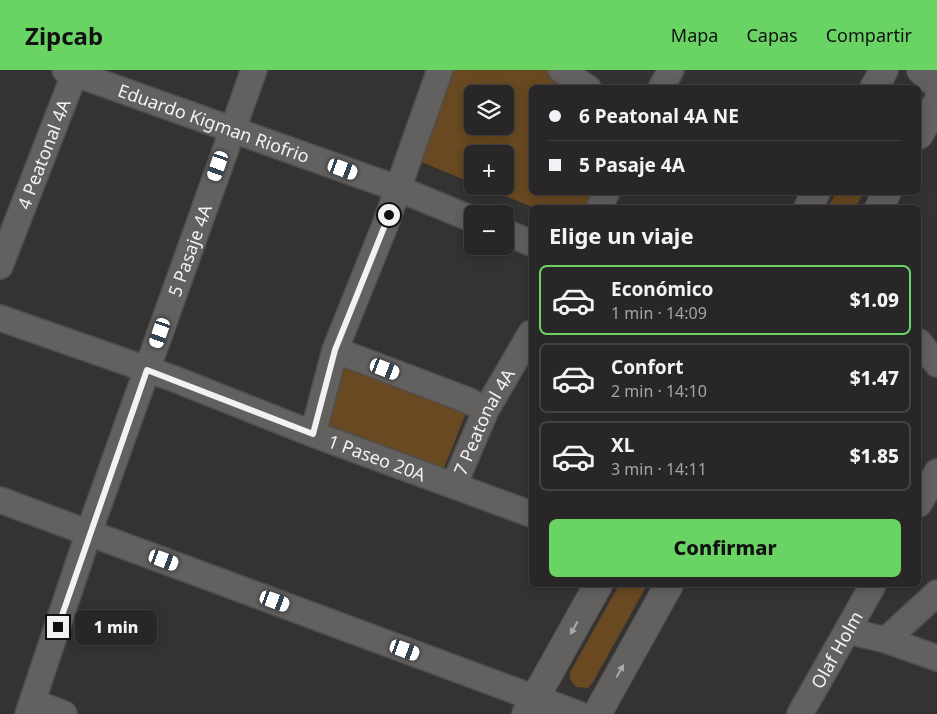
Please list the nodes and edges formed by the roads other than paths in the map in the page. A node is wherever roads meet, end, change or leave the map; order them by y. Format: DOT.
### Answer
graph roads {
  1 [pos="254,70"];
  2 [pos="440,70"];
  3 [pos="561,70"];
  4 [pos="671,70"];
  5 [pos="884,70"];
  6 [pos="921,70"];
  7 [pos="72,71"];
  8 [pos="584,85"];
  9 [pos="663,85"];
  10 [pos="876,85"];
  11 [pos="937,85"];
  12 [pos="937,102"];
  13 [pos="232,129"];
  14 [pos="921,131"];
  15 [pos="399,189"];
  16 [pos="464,216"];
  17 [pos="514,236"];
  18 [pos="529,242"];
  19 [pos="3,251"];
  20 [pos="0,318"];
  21 [pos="529,336"];
  22 [pos="921,344"];
  23 [pos="335,350"];
  24 [pos="937,364"];
  25 [pos="147,370"];
  26 [pos="486,410"];
  27 [pos="313,434"];
  28 [pos="937,472"];
  29 [pos="454,484"];
  30 [pos="0,500"];
  31 [pos="921,500"];
  32 [pos="529,513"];
  33 [pos="89,532"];
  34 [pos="597,587"];
  35 [pos="668,587"];
  36 [pos="872,587"];
  37 [pos="937,594"];
  38 [pos="848,631"];
  39 [pos="886,640"];
  40 [pos="937,658"];
  41 [pos="530,706"];
  42 [pos="30,708"];
  43 [pos="64,714"];
  44 [pos="578,714"];
  45 [pos="597,714"];
  46 [pos="800,714"];
  1 -- 13 [label="street, 5 Pasaje 4A"];
  2 -- 15 [label="street"];
  3 -- 8 [label="street"];
  4 -- 9 [label="street"];
  5 -- 10 [label="street"];
  6 -- 11 [label="street"];
  7 -- 13 [label="street, Eduardo Kigman Riofrio"];
  7 -- 19 [label="street, 4 Peatonal 4A"];
  12 -- 14 [label="street"];
  13 -- 15 [label="street, Eduardo Kigman Riofrio"];
  13 -- 25 [label="street, 5 Pasaje 4A"];
  15 -- 16 [label="street, Eduardo Kigman Riofrio"];
  15 -- 23 [label="street"];
  17 -- 18 [label="street"];
  20 -- 25 [label="street, 1 Paseo 20A"];
  21 -- 26 [label="street, 7 Peatonal 4A"];
  22 -- 24 [label="street"];
  23 -- 26 [label="street"];
  23 -- 27 [label="street"];
  25 -- 27 [label="street, 1 Paseo 20A"];
  25 -- 33 [label="street, 5 Pasaje 4A"];
  26 -- 29 [label="street, 7 Peatonal 4A"];
  27 -- 29 [label="street, 1 Paseo 20A"];
  28 -- 31 [label="street"];
  29 -- 32 [label="street, 1 Paseo 20A"];
  30 -- 33 [label="street"];
  33 -- 41 [label="street"];
  33 -- 42 [label="street, 5 Pasaje 4A"];
  34 -- 41 [label="street, one-way"];
  45 -- 35 [label="street, one-way"];
  36 -- 38 [label="street, Olaf Holm"];
  37 -- 39 [label="street, Olaf Holm"];
  38 -- 39 [label="street"];
  38 -- 46 [label="street, Olaf Holm"];
  39 -- 40 [label="street"];
  41 -- 44 [label="street"];
  42 -- 43 [label="street"];
}
